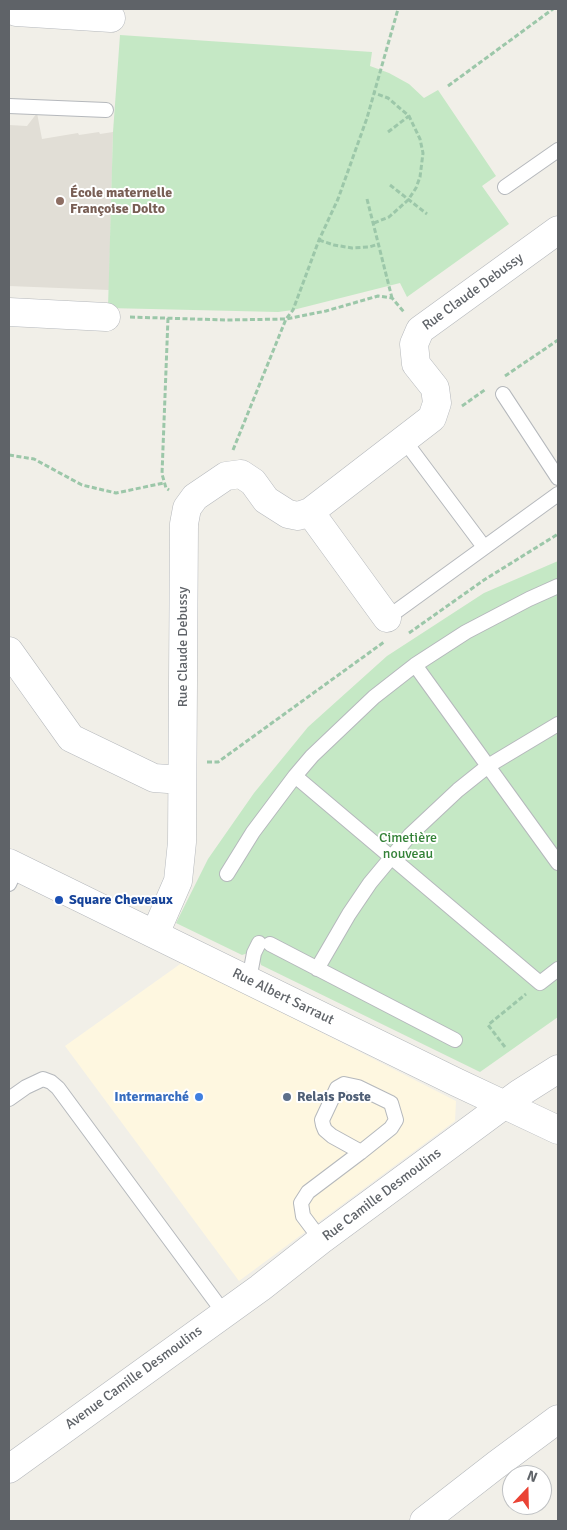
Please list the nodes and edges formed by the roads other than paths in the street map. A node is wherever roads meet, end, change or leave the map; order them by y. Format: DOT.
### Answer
graph roads {
  1 [pos="14,15"];
  2 [pos="110,18"];
  3 [pos="9,106"];
  4 [pos="106,110"];
  5 [pos="558,150"];
  6 [pos="505,187"];
  7 [pos="558,230"];
  8 [pos="9,312"];
  9 [pos="106,316"];
  10 [pos="503,394"];
  11 [pos="404,440"];
  12 [pos="558,478"];
  13 [pos="558,494"];
  14 [pos="310,512"];
  15 [pos="484,547"];
  16 [pos="558,588"];
  17 [pos="393,625"];
  18 [pos="9,651"];
  19 [pos="415,665"];
  20 [pos="558,724"];
  21 [pos="488,766"];
  22 [pos="182,771"];
  23 [pos="295,776"];
  24 [pos="390,858"];
  25 [pos="558,863"];
  26 [pos="12,871"];
  27 [pos="227,874"];
  28 [pos="155,934"];
  29 [pos="317,969"];
  30 [pos="558,969"];
  31 [pos="249,980"];
  32 [pos="455,1040"];
  33 [pos="558,1068"];
  34 [pos="9,1100"];
  35 [pos="504,1104"];
  36 [pos="558,1130"];
  37 [pos="360,1152"];
  38 [pos="321,1240"];
  39 [pos="260,1288"];
  40 [pos="224,1313"];
  41 [pos="558,1419"];
  42 [pos="9,1469"];
  43 [pos="424,1521"];
  1 -- 2 [label="street"];
  3 -- 4 [label="lane"];
  5 -- 6 [label="lane"];
  7 -- 11 [label="street, Rue Claude Debussy"];
  8 -- 9 [label="street"];
  10 -- 12 [label="lane"];
  11 -- 14 [label="street, Rue Claude Debussy"];
  11 -- 15 [label="lane"];
  13 -- 15 [label="lane"];
  14 -- 17 [label="street"];
  14 -- 22 [label="street, Rue Claude Debussy"];
  15 -- 17 [label="lane"];
  16 -- 19 [label="lane"];
  18 -- 22 [label="street"];
  19 -- 21 [label="lane"];
  19 -- 23 [label="lane"];
  20 -- 21 [label="lane"];
  21 -- 24 [label="lane"];
  21 -- 25 [label="lane"];
  22 -- 28 [label="street, Rue Claude Debussy"];
  23 -- 24 [label="lane"];
  23 -- 27 [label="lane"];
  24 -- 29 [label="lane"];
  24 -- 30 [label="lane"];
  26 -- 28 [label="street, Rue Albert Sarraut"];
  28 -- 31 [label="street, Rue Albert Sarraut"];
  29 -- 31 [label="lane"];
  29 -- 32 [label="lane"];
  31 -- 35 [label="street, Rue Albert Sarraut"];
  33 -- 35 [label="street, Rue Camille Desmoulins"];
  34 -- 40 [label="lane"];
  35 -- 36 [label="street, Rue Albert Sarraut"];
  35 -- 38 [label="street, Rue Camille Desmoulins"];
  37 -- 37 [label="lane"];
  37 -- 38 [label="lane"];
  38 -- 39 [label="street, Rue Camille Desmoulins"];
  39 -- 40 [label="street, Avenue Camille Desmoulins"];
  40 -- 42 [label="street, Avenue Camille Desmoulins"];
  41 -- 43 [label="street"];
}
